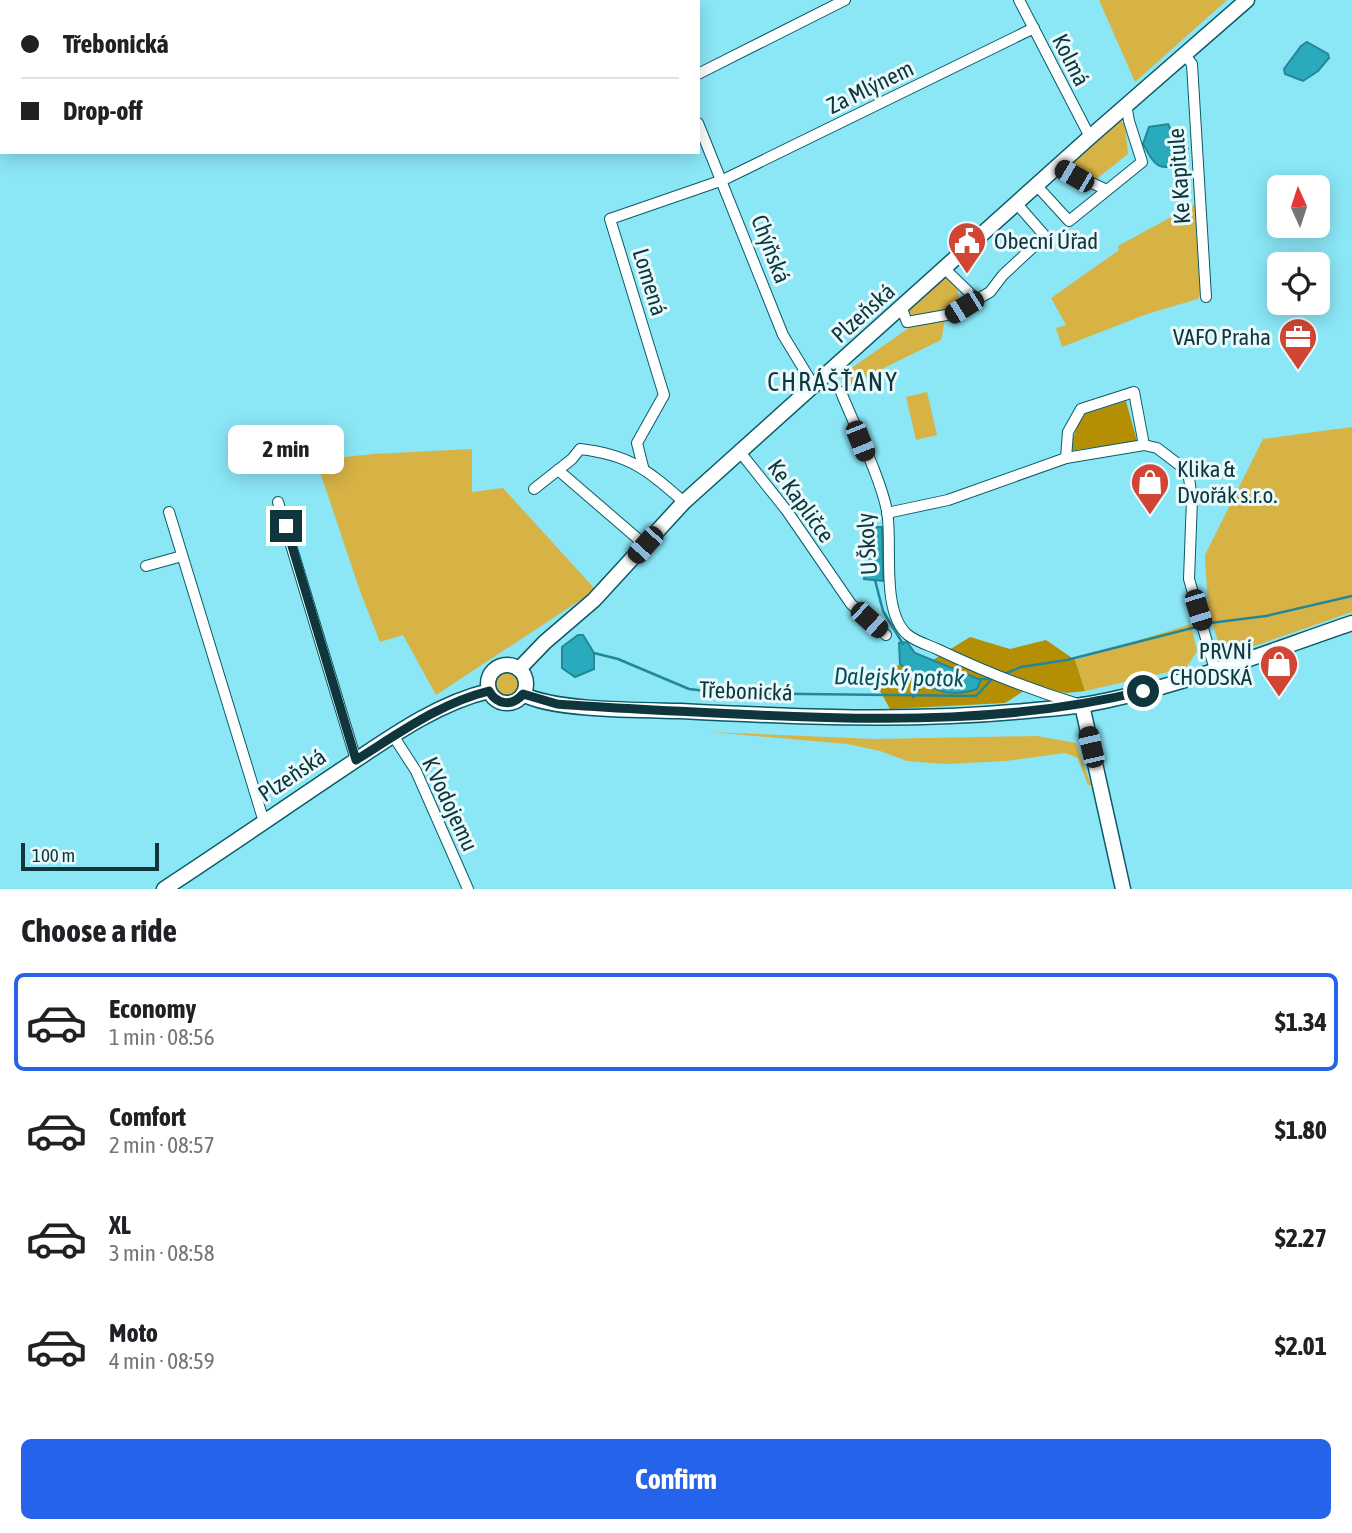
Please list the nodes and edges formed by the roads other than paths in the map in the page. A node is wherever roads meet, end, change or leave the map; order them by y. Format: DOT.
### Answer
graph roads {
  1 [pos="845,0"];
  2 [pos="1019,0"];
  3 [pos="1247,0"];
  4 [pos="1034,28"];
  5 [pos="1184,54"];
  6 [pos="700,73"];
  7 [pos="1126,104"];
  8 [pos="700,128"];
  9 [pos="1090,137"];
  10 [pos="1058,167"];
  11 [pos="723,180"];
  12 [pos="1037,186"];
  13 [pos="1107,190"];
  14 [pos="1017,204"];
  15 [pos="945,269"];
  16 [pos="1206,298"];
  17 [pos="976,299"];
  18 [pos="902,309"];
  19 [pos="814,386"];
  20 [pos="841,392"];
  21 [pos="1144,445"];
  22 [pos="740,452"];
  23 [pos="1066,458"];
  24 [pos="643,467"];
  25 [pos="558,470"];
  26 [pos="534,489"];
  27 [pos="278,502"];
  28 [pos="684,502"];
  29 [pos="169,512"];
  30 [pos="887,513"];
  31 [pos="645,545"];
  32 [pos="182,556"];
  33 [pos="146,566"];
  34 [pos="1352,623"];
  35 [pos="886,635"];
  36 [pos="519,669"];
  37 [pos="1215,670"];
  38 [pos="489,691"];
  39 [pos="523,694"];
  40 [pos="1082,705"];
  41 [pos="394,737"];
  42 [pos="356,760"];
  43 [pos="264,822"];
  44 [pos="164,889"];
  45 [pos="468,889"];
  46 [pos="1123,889"];
  1 -- 6 [label="street"];
  2 -- 4 [label="street, Kolmá"];
  3 -- 5 [label="main road, Plzeňská"];
  4 -- 9 [label="street, Kolmá"];
  4 -- 11 [label="street, Za Mlýnem"];
  5 -- 7 [label="main road, Plzeňská"];
  5 -- 16 [label="street, Ke Kapitule"];
  7 -- 9 [label="main road, Plzeňská"];
  7 -- 13 [label="street"];
  8 -- 11 [label="street, Chýňská"];
  9 -- 10 [label="main road, Plzeňská"];
  10 -- 12 [label="main road, Plzeňská"];
  10 -- 13 [label="street"];
  11 -- 19 [label="street, Chýňská"];
  11 -- 24 [label="street, Lomená"];
  12 -- 13 [label="street"];
  12 -- 14 [label="main road, Plzeňská"];
  14 -- 15 [label="main road, Plzeňská"];
  14 -- 17 [label="street"];
  15 -- 17 [label="street"];
  15 -- 18 [label="main road, Plzeňská"];
  17 -- 18 [label="street"];
  18 -- 19 [label="main road, Plzeňská"];
  19 -- 22 [label="main road, Plzeňská"];
  20 -- 30 [label="street, U Školy"];
  21 -- 23 [label="street"];
  21 -- 23 [label="street"];
  21 -- 37 [label="street"];
  22 -- 28 [label="main road, Plzeňská"];
  22 -- 35 [label="street, Ke Kapličce"];
  23 -- 30 [label="street"];
  24 -- 25 [label="street"];
  24 -- 28 [label="street"];
  25 -- 26 [label="street"];
  25 -- 31 [label="street"];
  27 -- 42 [label="street"];
  28 -- 31 [label="main road, Plzeňská"];
  29 -- 32 [label="street"];
  30 -- 40 [label="street, U Školy"];
  31 -- 36 [label="main road, Plzeňská"];
  32 -- 33 [label="street"];
  32 -- 43 [label="street"];
  34 -- 37 [label="main road, Třebonická"];
  36 -- 38 [label="main road"];
  36 -- 39 [label="main road"];
  37 -- 40 [label="main road, Třebonická"];
  38 -- 39 [label="main road"];
  38 -- 41 [label="main road, Plzeňská"];
  39 -- 40 [label="main road, Třebonická"];
  40 -- 46 [label="main road"];
  41 -- 42 [label="main road, Plzeňská"];
  41 -- 45 [label="street, K Vodojemu"];
  42 -- 43 [label="main road, Plzeňská"];
  43 -- 44 [label="main road, Plzeňská"];
}
